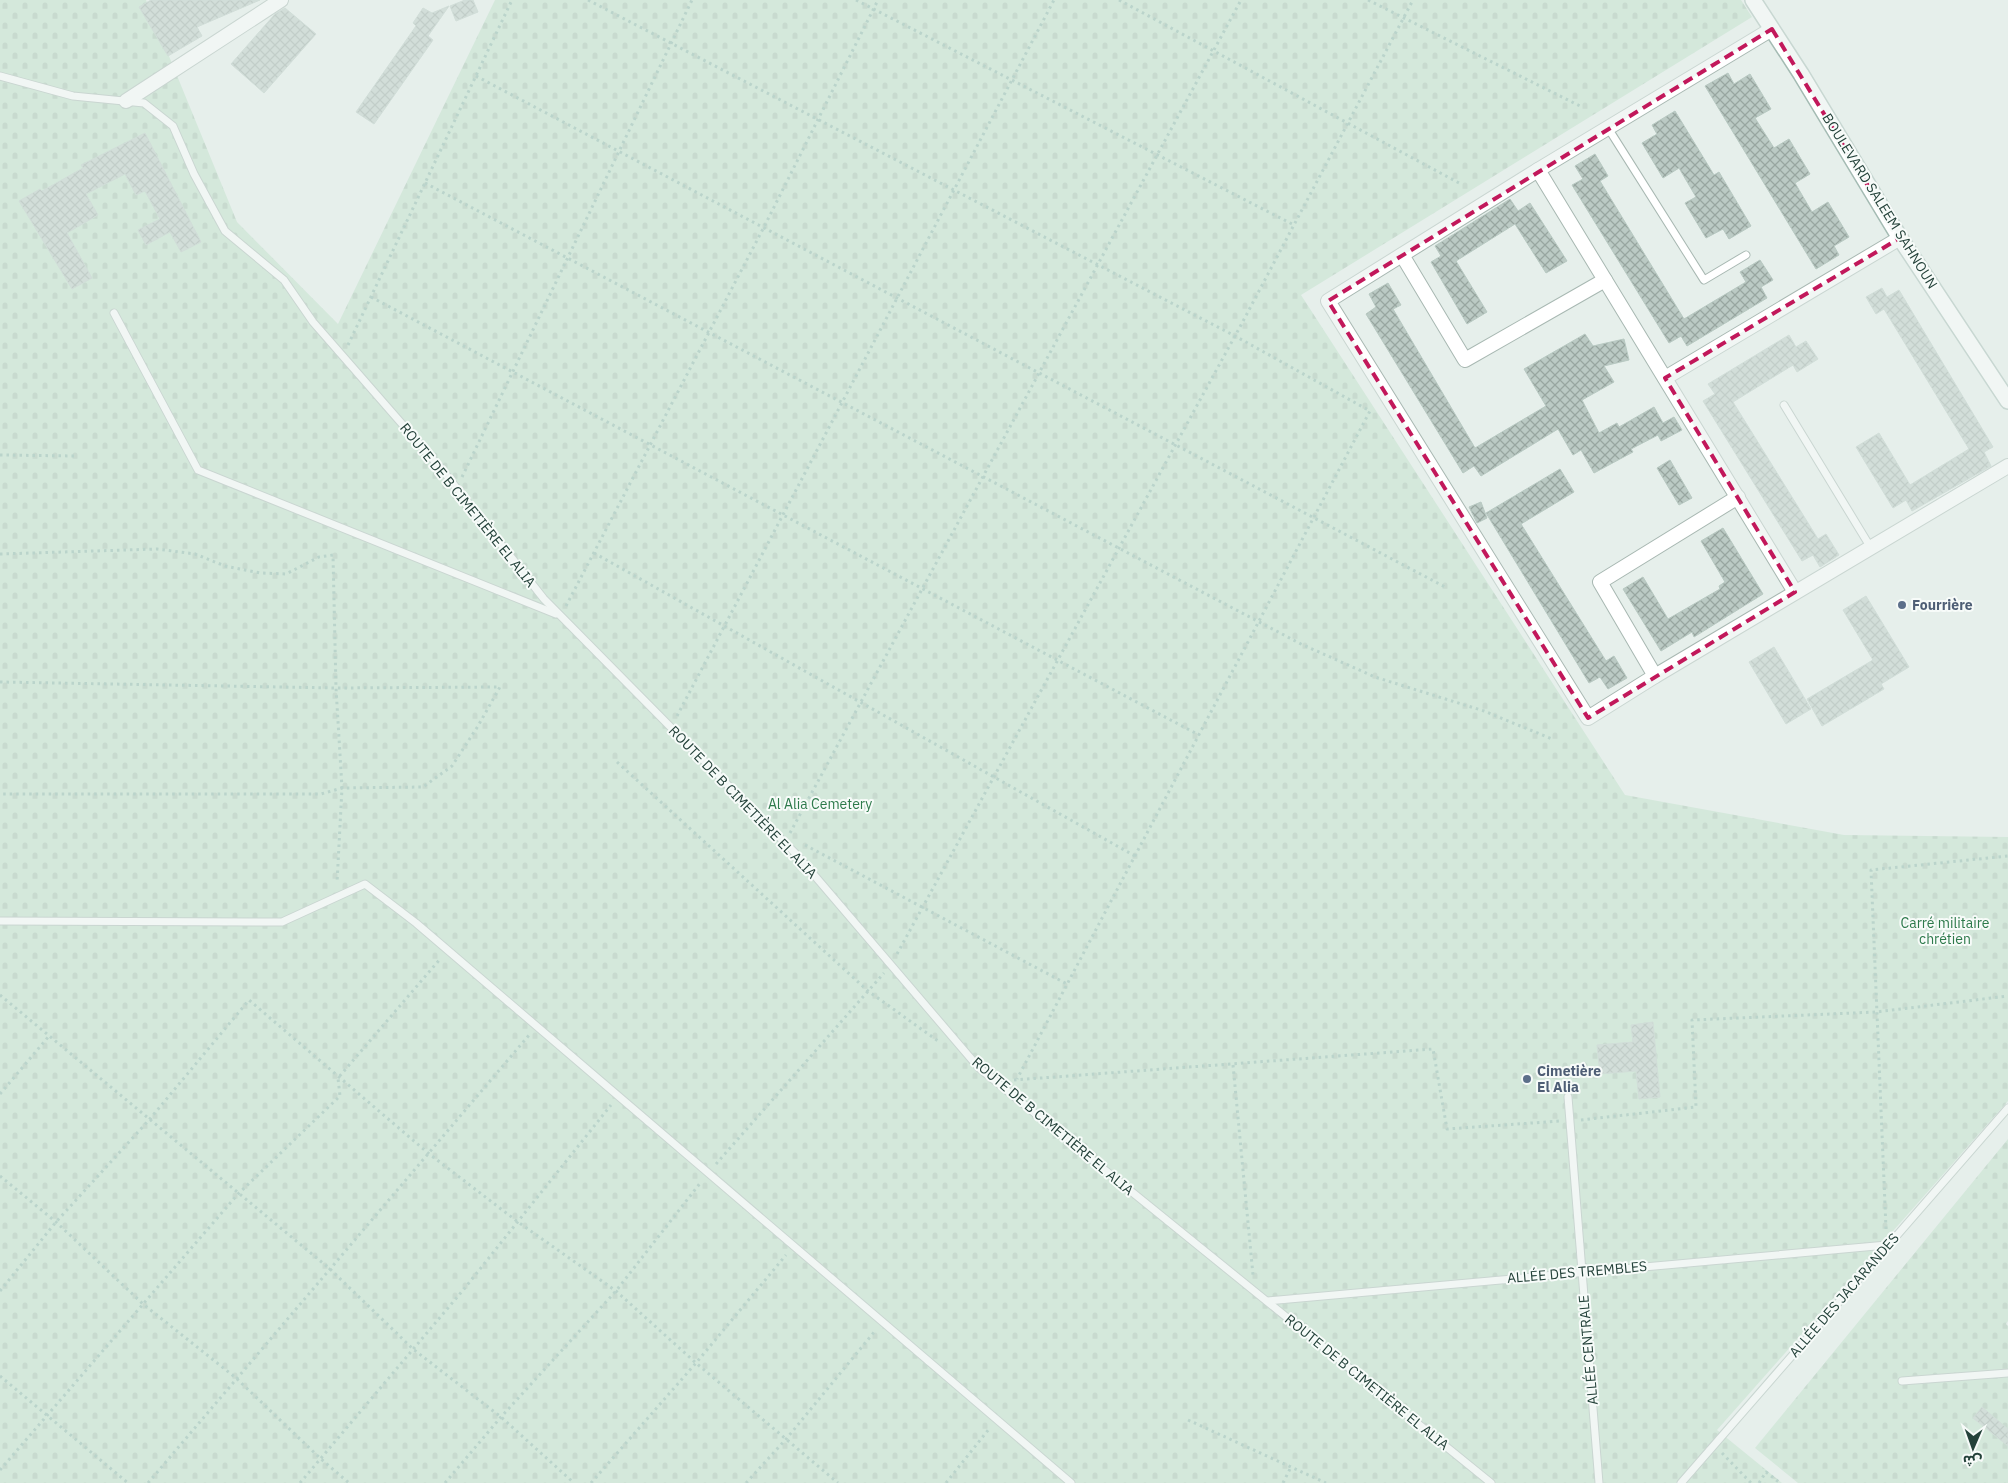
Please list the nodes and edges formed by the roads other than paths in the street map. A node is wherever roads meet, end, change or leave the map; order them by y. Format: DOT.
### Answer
graph roads {
  1 [pos="280,0"];
  2 [pos="1753,0"];
  3 [pos="1772,29"];
  4 [pos="0,76"];
  5 [pos="126,101"];
  6 [pos="1608,128"];
  7 [pos="1538,170"];
  8 [pos="1900,238"];
  9 [pos="1746,254"];
  10 [pos="1402,255"];
  11 [pos="1606,280"];
  12 [pos="114,313"];
  13 [pos="1665,378"];
  14 [pos="2008,401"];
  15 [pos="1784,404"];
  16 [pos="2008,466"];
  17 [pos="1738,497"];
  18 [pos="1871,548"];
  19 [pos="1795,592"];
  20 [pos="561,616"];
  21 [pos="1655,676"];
  22 [pos="0,921"];
  23 [pos="1568,1096"];
  24 [pos="2008,1108"];
  25 [pos="1887,1245"];
  26 [pos="1582,1271"];
  27 [pos="1268,1301"];
  28 [pos="2008,1373"];
  29 [pos="1902,1381"];
  30 [pos="1071,1483"];
  31 [pos="1490,1483"];
  32 [pos="1599,1483"];
  33 [pos="1682,1483"];
  1 -- 5 [label="street"];
  2 -- 3 [label="street, BOULEVARD SALEEM SAHNOUN"];
  3 -- 6 [label="street"];
  3 -- 8 [label="street, BOULEVARD SALEEM SAHNOUN"];
  4 -- 5 [label="lane, ROUTE DE B CIMETIÈRE EL ALIA"];
  5 -- 20 [label="lane, ROUTE DE B CIMETIÈRE EL ALIA"];
  6 -- 7 [label="street"];
  6 -- 9 [label="lane"];
  7 -- 10 [label="street"];
  7 -- 11 [label="street"];
  8 -- 13 [label="street"];
  8 -- 14 [label="street, BOULEVARD SALEEM SAHNOUN"];
  10 -- 11 [label="street"];
  10 -- 21 [label="street"];
  11 -- 13 [label="street"];
  12 -- 20 [label="lane"];
  13 -- 17 [label="street"];
  15 -- 18 [label="lane"];
  16 -- 18 [label="street"];
  17 -- 19 [label="street"];
  17 -- 21 [label="street"];
  18 -- 19 [label="street"];
  19 -- 21 [label="street"];
  20 -- 27 [label="lane, ROUTE DE B CIMETIÈRE EL ALIA"];
  22 -- 30 [label="lane"];
  23 -- 26 [label="lane, ALLÉE CENTRALE"];
  24 -- 25 [label="lane, ALLÉE DES JACARANDES"];
  25 -- 26 [label="lane, ALLÉE DES TREMBLES"];
  25 -- 33 [label="lane, ALLÉE DES JACARANDES"];
  26 -- 27 [label="lane, ALLÉE DES TREMBLES"];
  26 -- 32 [label="lane, ALLÉE CENTRALE"];
  27 -- 31 [label="lane, ROUTE DE B CIMETIÈRE EL ALIA"];
  28 -- 29 [label="lane"];
}
